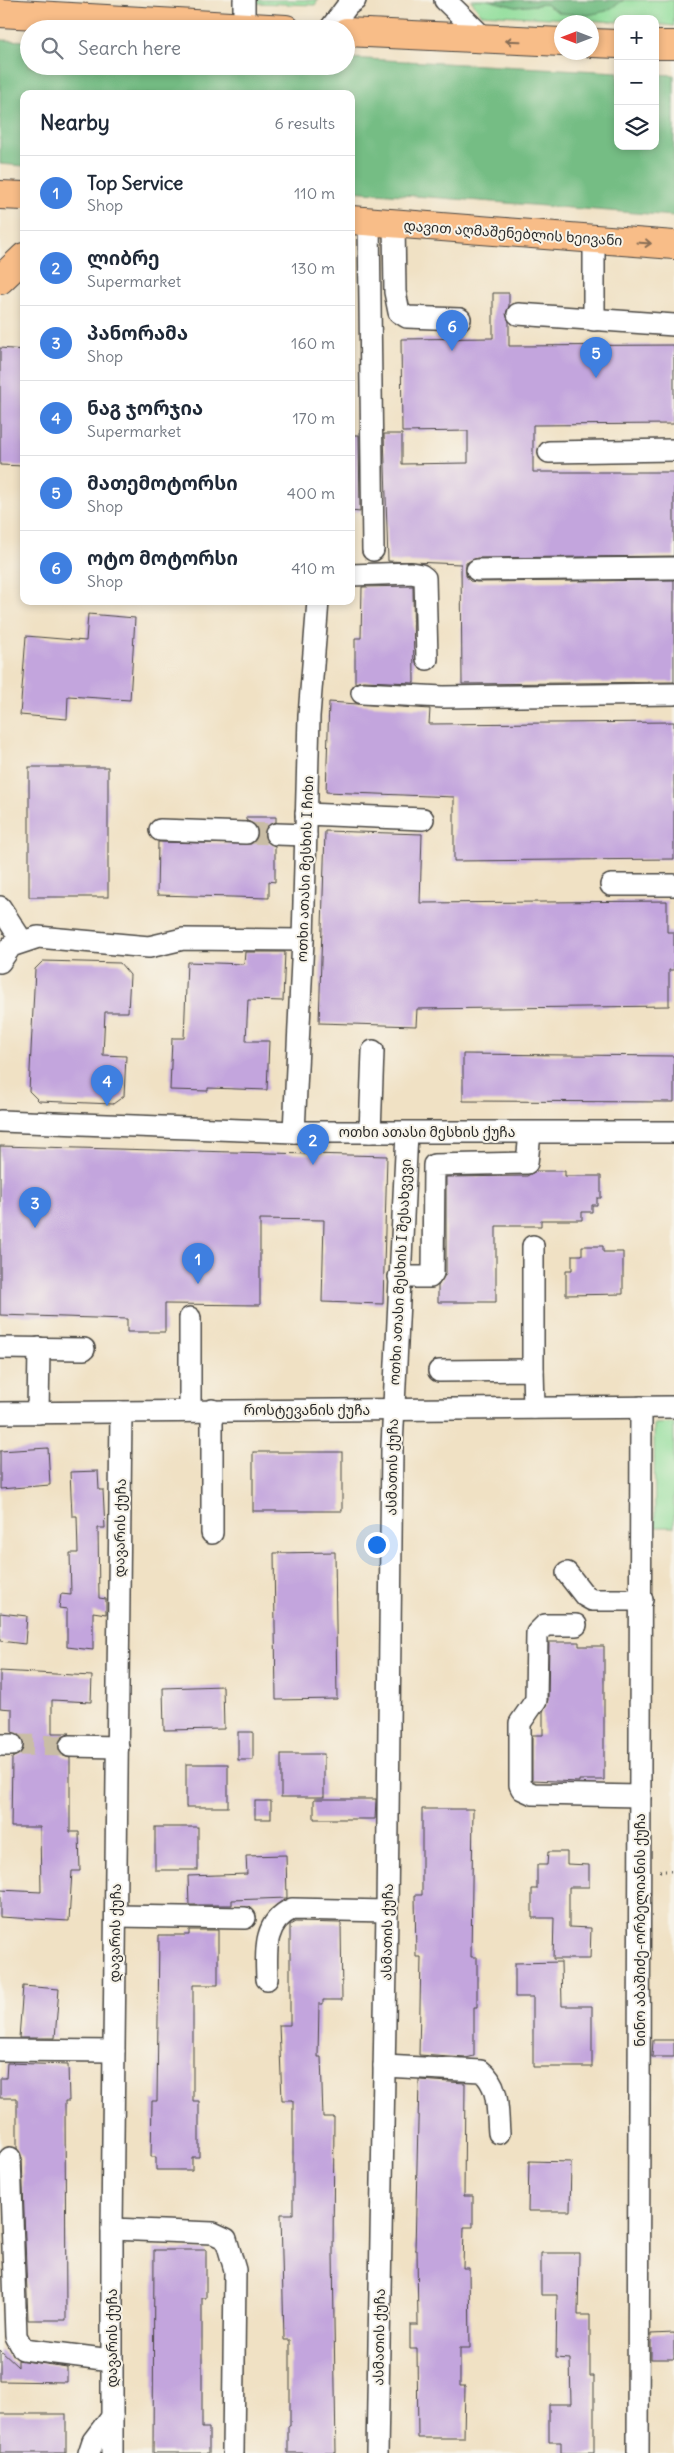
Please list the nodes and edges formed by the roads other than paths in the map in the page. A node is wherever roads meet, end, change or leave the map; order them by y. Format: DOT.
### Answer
graph roads {
  1 [pos="124,0"];
  2 [pos="244,0"];
  3 [pos="355,0"];
  4 [pos="445,0"];
  5 [pos="0,13"];
  6 [pos="125,20"];
  7 [pos="196,20"];
  8 [pos="244,20"];
  9 [pos="337,20"];
  10 [pos="355,33"];
  11 [pos="486,40"];
  12 [pos="554,42"];
  13 [pos="599,43"];
  14 [pos="614,44"];
  15 [pos="659,45"];
  16 [pos="674,45"];
  17 [pos="0,195"];
  18 [pos="20,196"];
  19 [pos="372,222"];
  20 [pos="594,239"];
  21 [pos="674,245"];
  22 [pos="361,308"];
  23 [pos="518,314"];
  24 [pos="460,319"];
  25 [pos="594,320"];
  26 [pos="674,325"];
  27 [pos="674,450"];
  28 [pos="549,452"];
  29 [pos="373,550"];
  30 [pos="674,568"];
  31 [pos="477,570"];
  32 [pos="355,575"];
  33 [pos="318,605"];
  34 [pos="427,659"];
  35 [pos="362,693"];
  36 [pos="674,694"];
  37 [pos="302,811"];
  38 [pos="423,819"];
  39 [pos="160,830"];
  40 [pos="246,833"];
  41 [pos="276,834"];
  42 [pos="611,885"];
  43 [pos="674,885"];
  44 [pos="0,906"];
  45 [pos="303,940"];
  46 [pos="22,941"];
  47 [pos="0,962"];
  48 [pos="373,1051"];
  49 [pos="0,1121"];
  50 [pos="294,1132"];
  51 [pos="370,1132"];
  52 [pos="674,1132"];
  53 [pos="407,1133"];
  54 [pos="530,1133"];
  55 [pos="533,1246"];
  56 [pos="399,1277"];
  57 [pos="190,1318"];
  58 [pos="0,1348"];
  59 [pos="38,1348"];
  60 [pos="84,1349"];
  61 [pos="533,1370"];
  62 [pos="439,1371"];
  63 [pos="641,1407"];
  64 [pos="674,1407"];
  65 [pos="534,1408"];
  66 [pos="190,1410"];
  67 [pos="212,1410"];
  68 [pos="393,1411"];
  69 [pos="122,1412"];
  70 [pos="0,1413"];
  71 [pos="38,1413"];
  72 [pos="212,1533"];
  73 [pos="567,1573"];
  74 [pos="642,1600"];
  75 [pos="576,1624"];
  76 [pos="70,1746"];
  77 [pos="118,1746"];
  78 [pos="640,1796"];
  79 [pos="387,1911"];
  80 [pos="116,1916"];
  81 [pos="245,1918"];
  82 [pos="267,1979"];
  83 [pos="0,2050"];
  84 [pos="114,2051"];
  85 [pos="384,2066"];
  86 [pos="499,2133"];
  87 [pos="10,2158"];
  88 [pos="112,2229"];
  89 [pos="111,2360"];
  90 [pos="112,2416"];
  91 [pos="89,2453"];
  92 [pos="112,2453"];
  93 [pos="234,2453"];
  94 [pos="377,2453"];
  95 [pos="638,2453"];
  1 -- 7 [label="highway"];
  2 -- 8 [label="street"];
  3 -- 9 [label="street"];
  4 -- 11 [label="street"];
  5 -- 6 [label="highway"];
  10 -- 11 [label="highway"];
  12 -- 11 [label="highway, one-way"];
  13 -- 14 [label="highway"];
  15 -- 16 [label="highway"];
  17 -- 18 [label="highway"];
  19 -- 20 [label="highway, დავით აღმაშენებლის ხეივანი"];
  19 -- 22 [label="street"];
  19 -- 24 [label="street"];
  20 -- 21 [label="highway, დავით აღმაშენებლის ხეივანი, one-way"];
  20 -- 25 [label="street"];
  22 -- 29 [label="street"];
  23 -- 25 [label="street"];
  25 -- 26 [label="street"];
  27 -- 28 [label="street"];
  30 -- 31 [label="street"];
  32 -- 34 [label="street"];
  33 -- 37 [label="street, ოთხი ათასი მესხის I ჩიხი"];
  35 -- 36 [label="street"];
  37 -- 38 [label="street"];
  37 -- 41 [label="street"];
  37 -- 45 [label="street, ოთხი ათასი მესხის I ჩიხი"];
  39 -- 40 [label="street"];
  42 -- 43 [label="street"];
  44 -- 46 [label="street"];
  45 -- 46 [label="street"];
  45 -- 50 [label="street, ოთხი ათასი მესხის I ჩიხი"];
  46 -- 47 [label="street"];
  48 -- 51 [label="street"];
  49 -- 50 [label="street, ოთხი ათასი მესხის ქუჩა"];
  50 -- 51 [label="street, ოთხი ათასი მესხის ქუჩა"];
  51 -- 53 [label="street, ოთხი ათასი მესხის ქუჩა"];
  52 -- 54 [label="street, ოთხი ათასი მესხის ქუჩა"];
  53 -- 54 [label="street, ოთხი ათასი მესხის ქუჩა"];
  53 -- 56 [label="street, ოთხი ათასი მესხის I შესახვევი"];
  54 -- 56 [label="street"];
  55 -- 61 [label="street"];
  56 -- 68 [label="street, ოთხი ათასი მესხის I შესახვევი"];
  57 -- 66 [label="street"];
  58 -- 59 [label="street"];
  59 -- 60 [label="street"];
  59 -- 71 [label="street"];
  61 -- 62 [label="street"];
  61 -- 65 [label="street"];
  63 -- 64 [label="street, როსტევანის ქუჩა"];
  63 -- 65 [label="street, როსტევანის ქუჩა"];
  63 -- 74 [label="street, ნინო აბაშიძე-ორბელიანის ქუჩა"];
  65 -- 68 [label="street, როსტევანის ქუჩა"];
  66 -- 67 [label="street, როსტევანის ქუჩა"];
  66 -- 69 [label="street, როსტევანის ქუჩა"];
  67 -- 68 [label="street, როსტევანის ქუჩა"];
  67 -- 72 [label="street"];
  68 -- 79 [label="street, ასმათის ქუჩა"];
  69 -- 71 [label="street, როსტევანის ქუჩა"];
  69 -- 77 [label="street, დავარის ქუჩა"];
  70 -- 71 [label="street, როსტევანის ქუჩა"];
  73 -- 74 [label="street"];
  74 -- 78 [label="street, ნინო აბაშიძე-ორბელიანის ქუჩა"];
  75 -- 78 [label="street"];
  76 -- 77 [label="street"];
  77 -- 80 [label="street, დავარის ქუჩა"];
  78 -- 95 [label="street, ნინო აბაშიძე-ორბელიანის ქუჩა"];
  79 -- 82 [label="street"];
  79 -- 85 [label="street, ასმათის ქუჩა"];
  80 -- 81 [label="street"];
  80 -- 84 [label="street, დავარის ქუჩა"];
  83 -- 84 [label="street"];
  84 -- 88 [label="street, დავარის ქუჩა"];
  85 -- 86 [label="street"];
  85 -- 94 [label="street, ასმათის ქუჩა"];
  87 -- 89 [label="street"];
  88 -- 89 [label="street, დავარის ქუჩა"];
  88 -- 93 [label="street"];
  89 -- 90 [label="street, დავარის ქუჩა"];
  90 -- 91 [label="street"];
  90 -- 92 [label="street, დავარის ქუჩა"];
}
